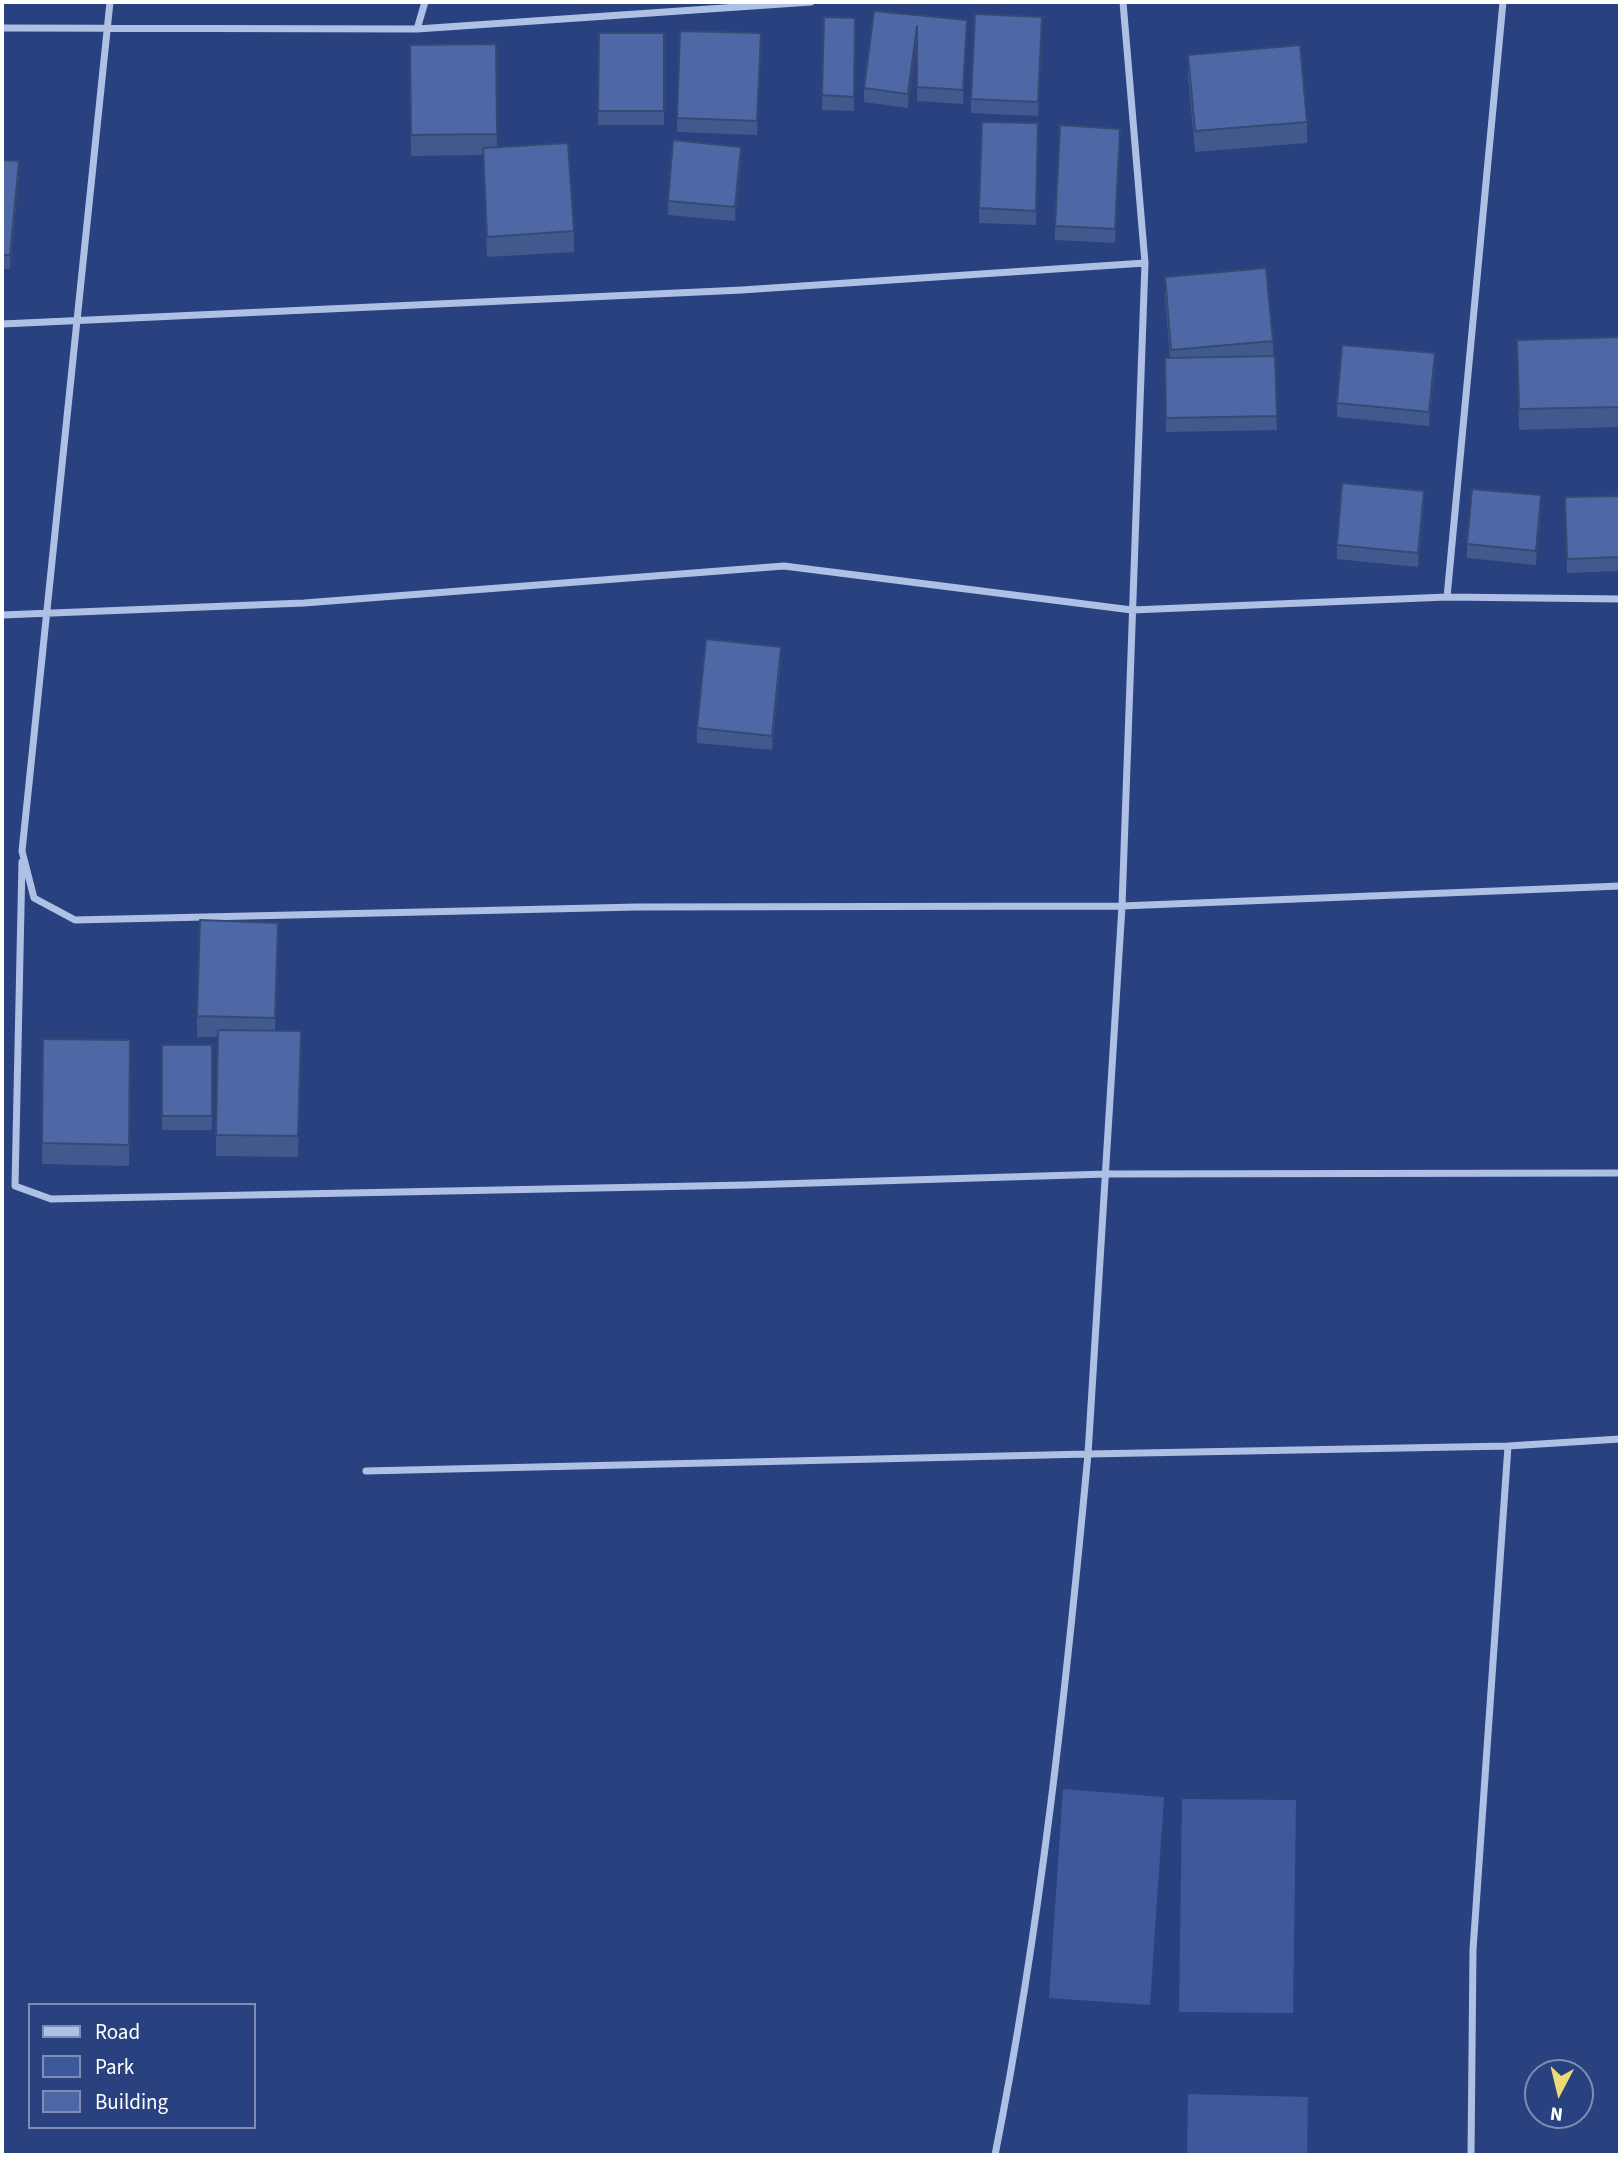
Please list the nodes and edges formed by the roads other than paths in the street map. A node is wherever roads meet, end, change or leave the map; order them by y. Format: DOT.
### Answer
graph roads {
  1 [pos="110,2"];
  2 [pos="425,2"];
  3 [pos="811,2"];
  4 [pos="1123,2"];
  5 [pos="1503,2"];
  6 [pos="2,28"];
  7 [pos="107,29"];
  8 [pos="417,29"];
  9 [pos="1145,263"];
  10 [pos="76,320"];
  11 [pos="2,324"];
  12 [pos="1447,597"];
  13 [pos="1620,599"];
  14 [pos="1132,610"];
  15 [pos="46,614"];
  16 [pos="2,615"];
  17 [pos="22,851"];
  18 [pos="1620,886"];
  19 [pos="1122,905"];
  20 [pos="1620,1173"];
  21 [pos="1107,1174"];
  22 [pos="1620,1439"];
  23 [pos="1508,1446"];
  24 [pos="1088,1454"];
  25 [pos="366,1471"];
  26 [pos="995,2155"];
  27 [pos="1471,2155"];
  1 -- 7 [label="street"];
  2 -- 8 [label="street"];
  3 -- 8 [label="street"];
  4 -- 9 [label="street"];
  5 -- 12 [label="street"];
  6 -- 7 [label="street"];
  7 -- 8 [label="street"];
  7 -- 10 [label="street"];
  9 -- 10 [label="street"];
  9 -- 14 [label="street"];
  10 -- 11 [label="street"];
  10 -- 15 [label="street"];
  12 -- 13 [label="street"];
  12 -- 14 [label="street"];
  14 -- 15 [label="street"];
  14 -- 19 [label="street"];
  15 -- 16 [label="street"];
  15 -- 17 [label="street"];
  17 -- 19 [label="street"];
  17 -- 21 [label="street"];
  18 -- 19 [label="street"];
  19 -- 21 [label="street"];
  20 -- 21 [label="street"];
  21 -- 24 [label="street"];
  22 -- 23 [label="street"];
  23 -- 24 [label="street"];
  23 -- 27 [label="street"];
  24 -- 25 [label="street"];
  24 -- 26 [label="street"];
}
